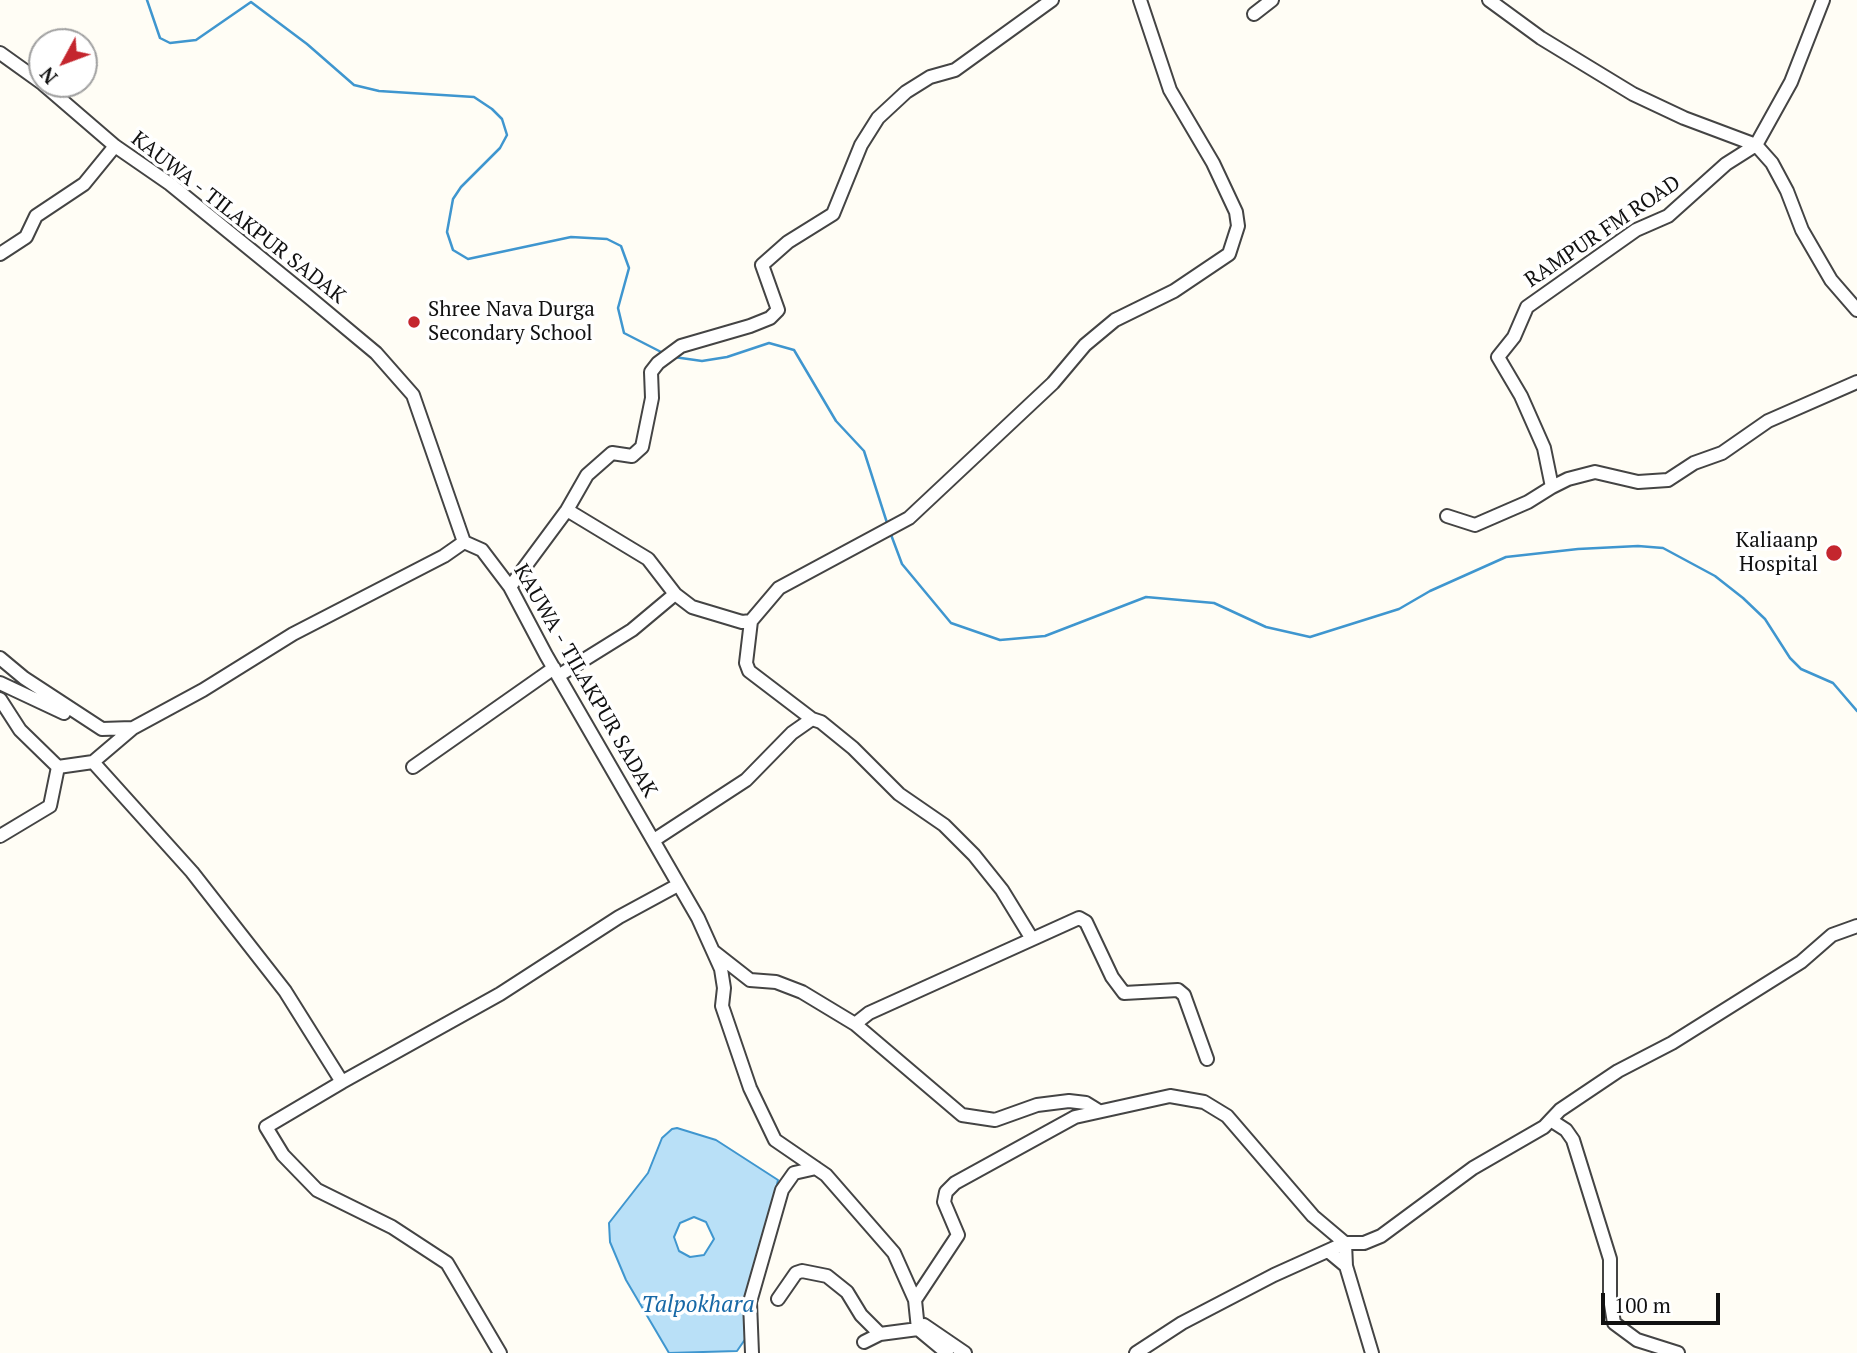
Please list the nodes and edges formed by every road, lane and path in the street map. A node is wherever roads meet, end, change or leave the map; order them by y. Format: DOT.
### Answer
graph roads {
  1 [pos="1140,0"];
  2 [pos="1272,0"];
  3 [pos="1489,0"];
  4 [pos="1823,0"];
  5 [pos="1047,1"];
  6 [pos="1254,14"];
  7 [pos="2,59"];
  8 [pos="28,75"];
  9 [pos="58,98"];
  10 [pos="1756,145"];
  11 [pos="115,146"];
  12 [pos="0,254"];
  13 [pos="1857,310"];
  14 [pos="1857,382"];
  15 [pos="1552,487"];
  16 [pos="567,510"];
  17 [pos="1447,516"];
  18 [pos="464,541"];
  19 [pos="510,587"];
  20 [pos="675,594"];
  21 [pos="751,621"];
  22 [pos="0,658"];
  23 [pos="556,672"];
  24 [pos="0,682"];
  25 [pos="0,699"];
  26 [pos="812,719"];
  27 [pos="133,728"];
  28 [pos="102,729"];
  29 [pos="93,762"];
  30 [pos="58,766"];
  31 [pos="413,767"];
  32 [pos="0,836"];
  33 [pos="654,840"];
  34 [pos="678,885"];
  35 [pos="1857,926"];
  36 [pos="1032,939"];
  37 [pos="713,951"];
  38 [pos="855,1024"];
  39 [pos="1207,1059"];
  40 [pos="342,1082"];
  41 [pos="1099,1111"];
  42 [pos="1552,1121"];
  43 [pos="816,1168"];
  44 [pos="1345,1243"];
  45 [pos="1328,1251"];
  46 [pos="1346,1266"];
  47 [pos="778,1299"];
  48 [pos="915,1300"];
  49 [pos="918,1329"];
  50 [pos="880,1334"];
  51 [pos="864,1342"];
  52 [pos="500,1353"];
  53 [pos="752,1353"];
  54 [pos="947,1353"];
  55 [pos="965,1353"];
  56 [pos="1136,1353"];
  57 [pos="1372,1353"];
  58 [pos="1678,1353"];
  1 -- 21 [label="street"];
  2 -- 6 [label="street"];
  3 -- 10 [label="street"];
  4 -- 10 [label="street, RAMPUR FM ROAD"];
  5 -- 16 [label="street"];
  7 -- 8 [label="street, KAUWA - TILAKPUR SADAK"];
  9 -- 11 [label="street, KAUWA - TILAKPUR SADAK"];
  10 -- 13 [label="street"];
  10 -- 15 [label="street, RAMPUR FM ROAD"];
  11 -- 12 [label="street"];
  11 -- 18 [label="street, KAUWA - TILAKPUR SADAK"];
  14 -- 15 [label="street"];
  15 -- 17 [label="street"];
  16 -- 19 [label="street"];
  16 -- 20 [label="street"];
  18 -- 19 [label="street, KAUWA - TILAKPUR SADAK"];
  18 -- 27 [label="street"];
  19 -- 23 [label="street, KAUWA - TILAKPUR SADAK"];
  20 -- 21 [label="street"];
  20 -- 23 [label="street"];
  21 -- 26 [label="street"];
  22 -- 28 [label="street"];
  23 -- 31 [label="street"];
  23 -- 33 [label="street, KAUWA - TILAKPUR SADAK"];
  24 -- 28 [label="street"];
  25 -- 30 [label="street"];
  26 -- 33 [label="street"];
  26 -- 36 [label="street"];
  27 -- 28 [label="street"];
  27 -- 29 [label="street"];
  29 -- 30 [label="street"];
  29 -- 40 [label="street"];
  30 -- 32 [label="street"];
  33 -- 34 [label="street, KAUWA - TILAKPUR SADAK"];
  34 -- 37 [label="street, KAUWA - TILAKPUR SADAK"];
  34 -- 40 [label="street"];
  35 -- 42 [label="street"];
  36 -- 38 [label="street"];
  36 -- 39 [label="street"];
  37 -- 38 [label="street"];
  37 -- 43 [label="street, KAUWA - TILAKPUR SADAK"];
  38 -- 41 [label="street"];
  40 -- 52 [label="street"];
  41 -- 44 [label="street"];
  41 -- 48 [label="street"];
  42 -- 44 [label="street"];
  42 -- 58 [label="street"];
  43 -- 48 [label="street, KAUWA - TILAKPUR SADAK"];
  43 -- 53 [label="street"];
  44 -- 45 [label="street"];
  44 -- 46 [label="street"];
  45 -- 46 [label="street"];
  45 -- 56 [label="street"];
  46 -- 57 [label="street"];
  47 -- 50 [label="street"];
  48 -- 49 [label="street, KAUWA - TILAKPUR SADAK"];
  49 -- 50 [label="street"];
  49 -- 54 [label="street"];
  49 -- 55 [label="street"];
  50 -- 51 [label="street"];
}
